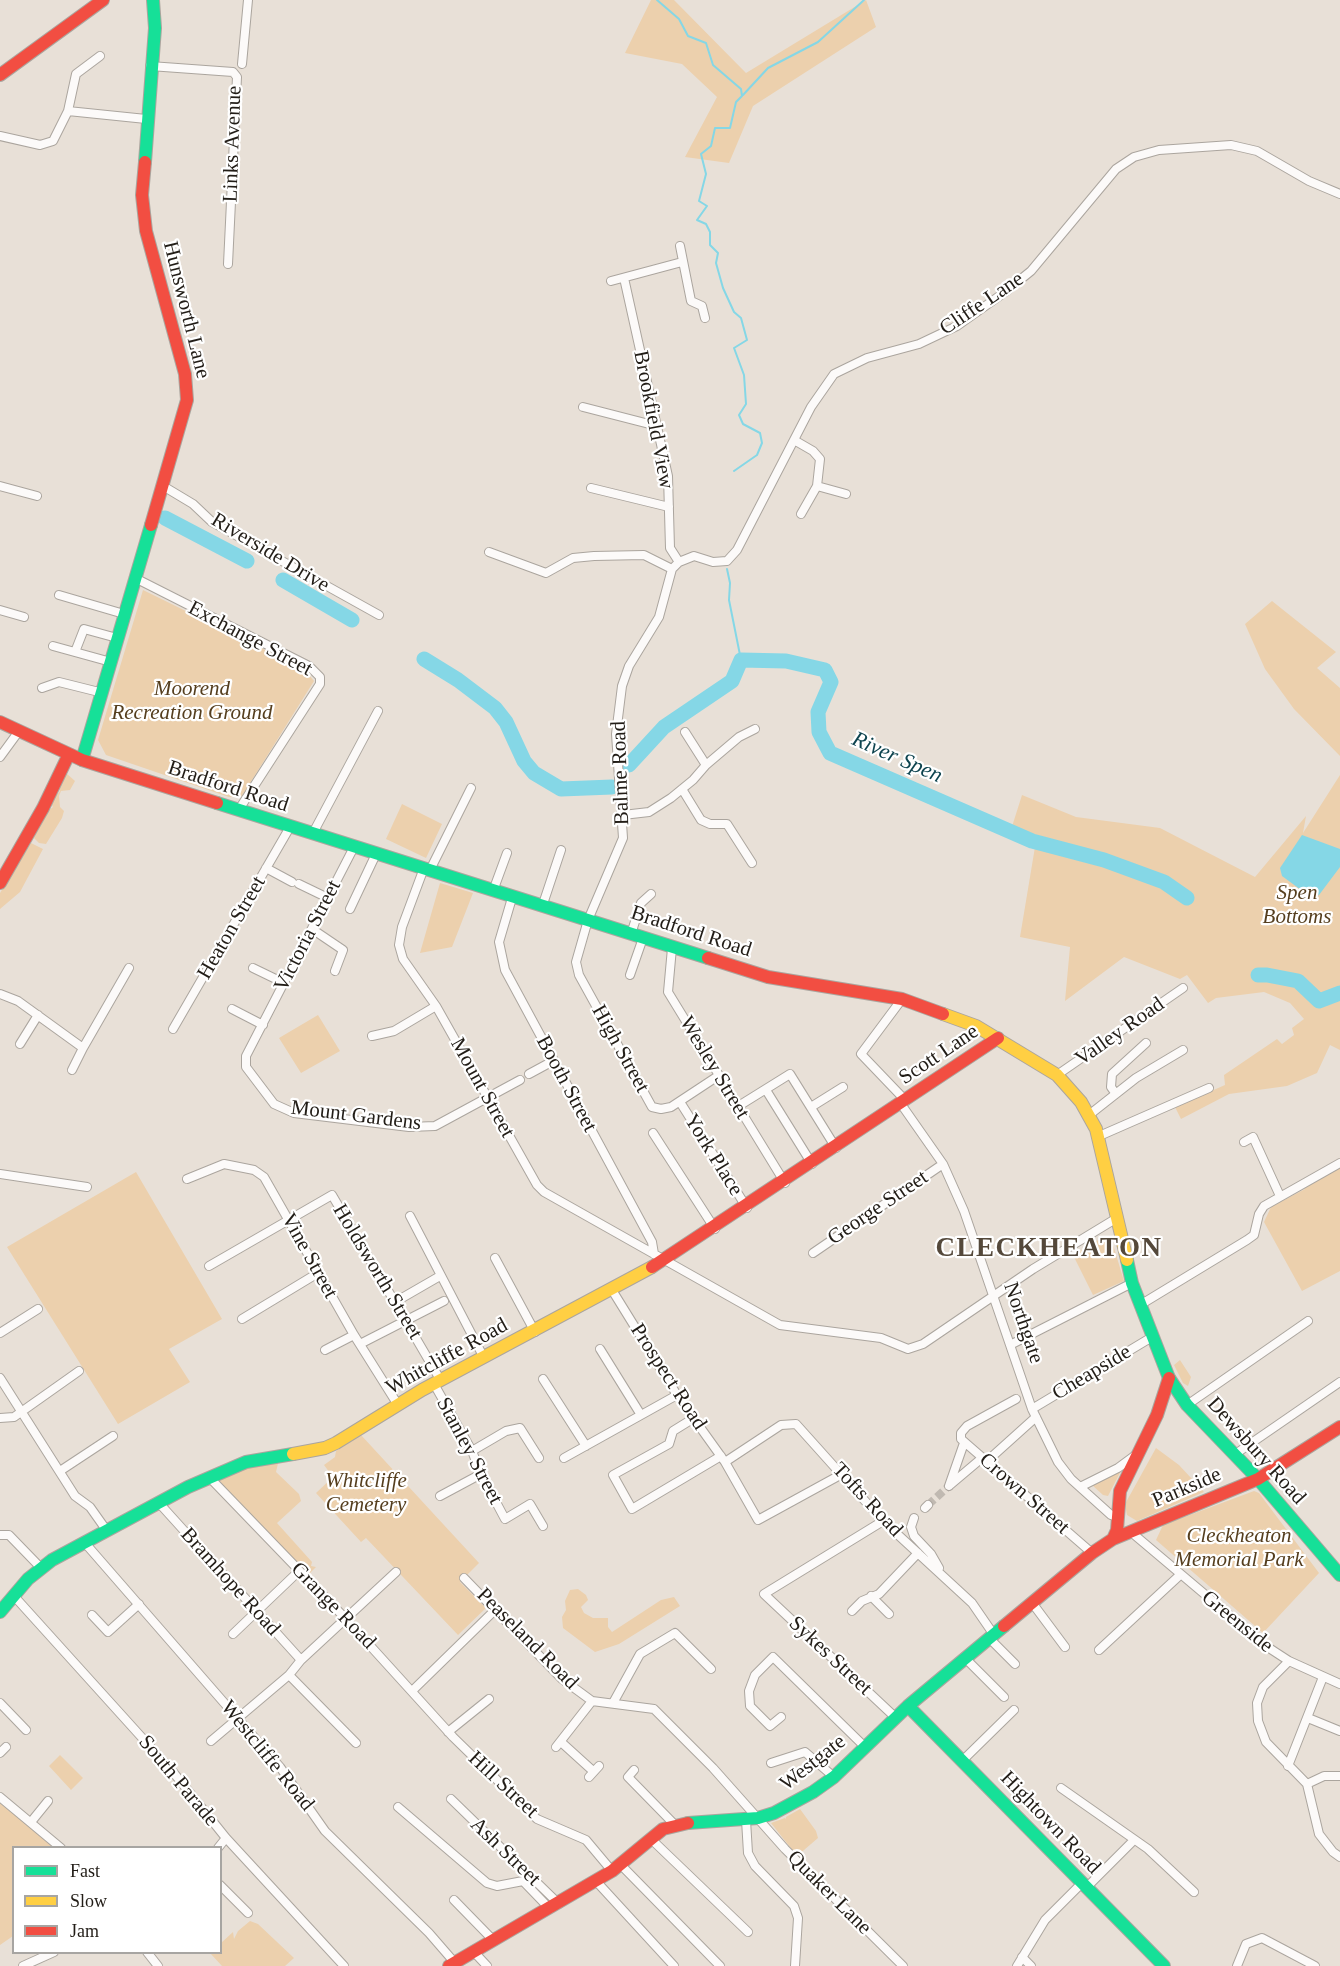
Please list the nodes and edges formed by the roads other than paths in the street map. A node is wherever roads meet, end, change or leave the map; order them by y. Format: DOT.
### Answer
graph roads {
  1 [pos="103,0"];
  2 [pos="153,0"];
  3 [pos="248,0"];
  4 [pos="100,56"];
  5 [pos="242,64"];
  6 [pos="150,66"];
  7 [pos="0,75"];
  8 [pos="68,111"];
  9 [pos="146,119"];
  10 [pos="0,136"];
  11 [pos="1340,194"];
  12 [pos="680,246"];
  13 [pos="682,262"];
  14 [pos="228,264"];
  15 [pos="624,278"];
  16 [pos="611,281"];
  17 [pos="705,318"];
  18 [pos="583,407"];
  19 [pos="657,426"];
  20 [pos="794,440"];
  21 [pos="0,486"];
  22 [pos="163,486"];
  23 [pos="817,486"];
  24 [pos="591,488"];
  25 [pos="846,494"];
  26 [pos="37,496"];
  27 [pos="669,507"];
  28 [pos="801,514"];
  29 [pos="489,552"];
  30 [pos="679,562"];
  31 [pos="672,569"];
  32 [pos="135,578"];
  33 [pos="59,595"];
  34 [pos="0,610"];
  35 [pos="124,614"];
  36 [pos="379,615"];
  37 [pos="24,617"];
  38 [pos="117,638"];
  39 [pos="53,645"];
  40 [pos="75,652"];
  41 [pos="111,662"];
  42 [pos="42,688"];
  43 [pos="103,693"];
  44 [pos="378,711"];
  45 [pos="0,722"];
  46 [pos="755,729"];
  47 [pos="19,731"];
  48 [pos="685,732"];
  49 [pos="69,754"];
  50 [pos="0,757"];
  51 [pos="82,760"];
  52 [pos="706,765"];
  53 [pos="471,788"];
  54 [pos="682,789"];
  55 [pos="238,811"];
  56 [pos="623,816"];
  57 [pos="290,827"];
  58 [pos="313,833"];
  59 [pos="354,847"];
  60 [pos="561,850"];
  61 [pos="507,853"];
  62 [pos="376,854"];
  63 [pos="752,863"];
  64 [pos="267,868"];
  65 [pos="427,869"];
  66 [pos="0,883"];
  67 [pos="493,891"];
  68 [pos="651,894"];
  69 [pos="328,898"];
  70 [pos="512,898"];
  71 [pos="542,907"];
  72 [pos="350,909"];
  73 [pos="588,920"];
  74 [pos="312,929"];
  75 [pos="631,934"];
  76 [pos="643,938"];
  77 [pos="672,948"];
  78 [pos="129,968"];
  79 [pos="254,968"];
  80 [pos="335,971"];
  81 [pos="630,975"];
  82 [pos="284,983"];
  83 [pos="1183,988"];
  84 [pos="0,994"];
  85 [pos="902,999"];
  86 [pos="436,1006"];
  87 [pos="232,1009"];
  88 [pos="38,1015"];
  89 [pos="263,1024"];
  90 [pos="173,1029"];
  91 [pos="372,1036"];
  92 [pos="998,1038"];
  93 [pos="1146,1043"];
  94 [pos="20,1044"];
  95 [pos="83,1048"];
  96 [pos="1183,1050"];
  97 [pos="553,1061"];
  98 [pos="72,1070"];
  99 [pos="529,1074"];
  100 [pos="1057,1075"];
  101 [pos="718,1076"];
  102 [pos="520,1080"];
  103 [pos="843,1087"];
  104 [pos="1209,1088"];
  105 [pos="766,1090"];
  106 [pos="1116,1094"];
  107 [pos="487,1098"];
  108 [pos="680,1102"];
  109 [pos="904,1102"];
  110 [pos="737,1107"];
  111 [pos="811,1107"];
  112 [pos="1089,1115"];
  113 [pos="653,1133"];
  114 [pos="1097,1137"];
  115 [pos="1244,1142"];
  116 [pos="836,1148"];
  117 [pos="1340,1163"];
  118 [pos="812,1164"];
  119 [pos="943,1164"];
  120 [pos="0,1174"];
  121 [pos="187,1179"];
  122 [pos="785,1183"];
  123 [pos="87,1187"];
  124 [pos="1280,1196"];
  125 [pos="747,1208"];
  126 [pos="410,1216"];
  127 [pos="1118,1218"];
  128 [pos="288,1220"];
  129 [pos="715,1229"];
  130 [pos="813,1253"];
  131 [pos="654,1254"];
  132 [pos="495,1258"];
  133 [pos="666,1260"];
  134 [pos="209,1266"];
  135 [pos="318,1273"];
  136 [pos="440,1276"];
  137 [pos="1132,1283"];
  138 [pos="612,1290"];
  139 [pos="993,1295"];
  140 [pos="444,1301"];
  141 [pos="395,1302"];
  142 [pos="1140,1305"];
  143 [pos="38,1309"];
  144 [pos="242,1319"];
  145 [pos="406,1321"];
  146 [pos="1308,1321"];
  147 [pos="535,1332"];
  148 [pos="0,1333"];
  149 [pos="354,1335"];
  150 [pos="1152,1337"];
  151 [pos="360,1344"];
  152 [pos="1012,1344"];
  153 [pos="600,1349"];
  154 [pos="325,1350"];
  155 [pos="484,1358"];
  156 [pos="79,1371"];
  157 [pos="0,1378"];
  158 [pos="1169,1378"];
  159 [pos="543,1379"];
  160 [pos="438,1382"];
  161 [pos="1340,1382"];
  162 [pos="677,1395"];
  163 [pos="1016,1399"];
  164 [pos="1161,1401"];
  165 [pos="1184,1401"];
  166 [pos="398,1405"];
  167 [pos="20,1411"];
  168 [pos="1034,1413"];
  169 [pos="641,1415"];
  170 [pos="0,1418"];
  171 [pos="694,1418"];
  172 [pos="1340,1427"];
  173 [pos="113,1436"];
  174 [pos="964,1443"];
  175 [pos="586,1446"];
  176 [pos="472,1451"];
  177 [pos="1139,1452"];
  178 [pos="1234,1455"];
  179 [pos="539,1458"];
  180 [pos="564,1458"];
  181 [pos="723,1459"];
  182 [pos="984,1460"];
  183 [pos="60,1471"];
  184 [pos="842,1473"];
  185 [pos="481,1474"];
  186 [pos="210,1478"];
  187 [pos="1258,1479"];
  188 [pos="1080,1487"];
  189 [pos="440,1496"];
  190 [pos="159,1503"];
  191 [pos="1117,1517"];
  192 [pos="914,1518"];
  193 [pos="883,1521"];
  194 [pos="543,1526"];
  195 [pos="107,1531"];
  196 [pos="1134,1531"];
  197 [pos="0,1535"];
  198 [pos="1113,1539"];
  199 [pos="85,1543"];
  200 [pos="918,1553"];
  201 [pos="1092,1553"];
  202 [pos="41,1568"];
  203 [pos="299,1571"];
  204 [pos="396,1572"];
  205 [pos="1180,1575"];
  206 [pos="1340,1575"];
  207 [pos="943,1576"];
  208 [pos="464,1578"];
  209 [pos="14,1596"];
  210 [pos="871,1596"];
  211 [pos="139,1604"];
  212 [pos="1034,1604"];
  213 [pos="496,1609"];
  214 [pos="256,1611"];
  215 [pos="852,1611"];
  216 [pos="0,1612"];
  217 [pos="889,1614"];
  218 [pos="92,1615"];
  219 [pos="345,1618"];
  220 [pos="233,1634"];
  221 [pos="991,1637"];
  222 [pos="1065,1647"];
  223 [pos="1098,1650"];
  224 [pos="965,1658"];
  225 [pos="301,1660"];
  226 [pos="1289,1661"];
  227 [pos="1015,1664"];
  228 [pos="711,1669"];
  229 [pos="289,1675"];
  230 [pos="1323,1677"];
  231 [pos="1340,1684"];
  232 [pos="412,1691"];
  233 [pos="1004,1697"];
  234 [pos="489,1699"];
  235 [pos="592,1701"];
  236 [pos="0,1703"];
  237 [pos="613,1703"];
  238 [pos="908,1706"];
  239 [pos="1014,1710"];
  240 [pos="781,1717"];
  241 [pos="238,1718"];
  242 [pos="896,1718"];
  243 [pos="1308,1718"];
  244 [pos="1340,1731"];
  245 [pos="12,1733"];
  246 [pos="450,1735"];
  247 [pos="211,1741"];
  248 [pos="356,1743"];
  249 [pos="865,1747"];
  250 [pos="962,1761"];
  251 [pos="771,1763"];
  252 [pos="1288,1766"];
  253 [pos="634,1770"];
  254 [pos="594,1772"];
  255 [pos="1340,1776"];
  256 [pos="834,1777"];
  257 [pos="1307,1785"];
  258 [pos="1061,1788"];
  259 [pos="0,1797"];
  260 [pos="451,1799"];
  261 [pos="48,1801"];
  262 [pos="398,1807"];
  263 [pos="752,1819"];
  264 [pos="31,1822"];
  265 [pos="675,1825"];
  266 [pos="226,1838"];
  267 [pos="650,1838"];
  268 [pos="1134,1840"];
  269 [pos="59,1846"];
  270 [pos="220,1846"];
  271 [pos="1340,1857"];
  272 [pos="616,1868"];
  273 [pos="596,1881"];
  274 [pos="1084,1886"];
  275 [pos="222,1888"];
  276 [pos="1194,1892"];
  277 [pos="454,1900"];
  278 [pos="555,1906"];
  279 [pos="248,1913"];
  280 [pos="748,1932"];
  281 [pos="494,1941"];
  282 [pos="474,1952"];
  283 [pos="52,1954"];
  284 [pos="148,1954"];
  285 [pos="1022,1957"];
  286 [pos="452,1964"];
  287 [pos="23,1966"];
  288 [pos="158,1966"];
  289 [pos="344,1966"];
  290 [pos="487,1966"];
  291 [pos="675,1966"];
  292 [pos="720,1966"];
  293 [pos="795,1966"];
  294 [pos="903,1966"];
  295 [pos="1017,1966"];
  296 [pos="1031,1966"];
  297 [pos="1164,1966"];
  298 [pos="1237,1966"];
  299 [pos="1315,1966"];
  1 -- 7 [label="main road"];
  2 -- 6 [label="main road, Hunsworth Lane"];
  3 -- 5 [label="street"];
  4 -- 8 [label="street"];
  6 -- 9 [label="main road, Hunsworth Lane"];
  6 -- 14 [label="street, Links Avenue"];
  8 -- 9 [label="street"];
  8 -- 10 [label="street"];
  9 -- 22 [label="main road, Hunsworth Lane"];
  11 -- 20 [label="street, Cliffe Lane"];
  12 -- 13 [label="street"];
  13 -- 15 [label="street"];
  13 -- 17 [label="street"];
  15 -- 16 [label="street"];
  15 -- 19 [label="street, Brookfield View"];
  18 -- 19 [label="street"];
  19 -- 27 [label="street, Brookfield View"];
  20 -- 23 [label="street"];
  20 -- 30 [label="street, Cliffe Lane"];
  21 -- 26 [label="street"];
  22 -- 32 [label="main road, Hunsworth Lane"];
  22 -- 36 [label="street, Riverside Drive"];
  23 -- 25 [label="street"];
  23 -- 28 [label="street"];
  24 -- 27 [label="street"];
  27 -- 30 [label="street, Brookfield View"];
  29 -- 31 [label="street"];
  30 -- 31 [label="street, Balme Road"];
  31 -- 56 [label="street, Balme Road"];
  32 -- 35 [label="main road, Hunsworth Lane"];
  32 -- 55 [label="street, Exchange Street"];
  33 -- 35 [label="street"];
  34 -- 37 [label="street"];
  35 -- 38 [label="main road, Hunsworth Lane"];
  38 -- 40 [label="street"];
  38 -- 41 [label="main road, Hunsworth Lane"];
  39 -- 40 [label="street"];
  40 -- 41 [label="street"];
  41 -- 43 [label="main road, Hunsworth Lane"];
  42 -- 43 [label="street"];
  43 -- 51 [label="main road, Hunsworth Lane"];
  44 -- 58 [label="street"];
  45 -- 47 [label="main road, Bradford Road"];
  46 -- 52 [label="street"];
  47 -- 49 [label="main road, Bradford Road"];
  47 -- 50 [label="street"];
  48 -- 52 [label="street"];
  49 -- 51 [label="main road, Bradford Road"];
  49 -- 66 [label="main road"];
  51 -- 55 [label="main road, Bradford Road"];
  52 -- 54 [label="street"];
  53 -- 65 [label="street, Mount Street"];
  54 -- 56 [label="street"];
  54 -- 63 [label="street"];
  55 -- 57 [label="main road, Bradford Road"];
  56 -- 73 [label="street, Balme Road"];
  57 -- 58 [label="main road, Bradford Road"];
  57 -- 64 [label="street, Heaton Street"];
  58 -- 59 [label="main road, Bradford Road"];
  59 -- 62 [label="main road, Bradford Road"];
  59 -- 69 [label="street, Victoria Street"];
  60 -- 71 [label="street"];
  61 -- 67 [label="street"];
  62 -- 65 [label="main road, Bradford Road"];
  62 -- 72 [label="street"];
  64 -- 69 [label="street"];
  64 -- 90 [label="street, Heaton Street"];
  65 -- 67 [label="main road, Bradford Road"];
  65 -- 86 [label="street, Mount Street"];
  67 -- 70 [label="main road, Bradford Road"];
  68 -- 75 [label="street"];
  69 -- 74 [label="street, Victoria Street"];
  70 -- 71 [label="main road, Bradford Road"];
  70 -- 97 [label="street, Booth Street"];
  71 -- 73 [label="main road, Bradford Road"];
  73 -- 75 [label="main road, Bradford Road"];
  73 -- 108 [label="street, High Street"];
  74 -- 80 [label="street"];
  74 -- 82 [label="street, Victoria Street"];
  75 -- 76 [label="main road, Bradford Road"];
  76 -- 77 [label="main road, Bradford Road"];
  76 -- 81 [label="street"];
  77 -- 85 [label="main road, Bradford Road"];
  77 -- 101 [label="street, Wesley Street"];
  78 -- 95 [label="street"];
  79 -- 82 [label="street"];
  82 -- 89 [label="street, Victoria Street"];
  83 -- 100 [label="street, Valley Road"];
  84 -- 88 [label="street"];
  85 -- 92 [label="main road, Bradford Road"];
  85 -- 109 [label="street, Northgate"];
  86 -- 91 [label="street"];
  86 -- 107 [label="street, Mount Street"];
  87 -- 89 [label="street"];
  88 -- 94 [label="street"];
  88 -- 95 [label="street"];
  89 -- 107 [label="street, Mount Gardens"];
  92 -- 100 [label="main road, Bradford Road"];
  92 -- 109 [label="main road, Scott Lane"];
  93 -- 106 [label="street"];
  95 -- 98 [label="street"];
  96 -- 106 [label="street"];
  97 -- 99 [label="street"];
  97 -- 131 [label="street, Booth Street"];
  100 -- 112 [label="main road, Bradford Road"];
  101 -- 108 [label="street, High Street"];
  101 -- 110 [label="street, Wesley Street"];
  102 -- 107 [label="street"];
  103 -- 111 [label="street"];
  104 -- 114 [label="street"];
  105 -- 110 [label="street"];
  105 -- 111 [label="street"];
  105 -- 118 [label="street"];
  106 -- 112 [label="street"];
  107 -- 131 [label="street, Mount Street"];
  108 -- 125 [label="street, York Place"];
  109 -- 116 [label="main road, Whitcliffe Road"];
  109 -- 119 [label="street, Northgate"];
  110 -- 122 [label="street, Wesley Street"];
  111 -- 116 [label="street"];
  112 -- 114 [label="main road, Bradford Road"];
  113 -- 129 [label="street"];
  114 -- 127 [label="main road, Bradford Road"];
  115 -- 124 [label="street"];
  116 -- 118 [label="main road, Whitcliffe Road"];
  117 -- 124 [label="street"];
  118 -- 122 [label="main road, Whitcliffe Road"];
  119 -- 130 [label="street, George Street"];
  119 -- 139 [label="street, Northgate"];
  120 -- 123 [label="street"];
  121 -- 128 [label="street, Vine Street"];
  122 -- 125 [label="main road, Whitcliffe Road"];
  124 -- 142 [label="street"];
  125 -- 129 [label="main road, Whitcliffe Road"];
  126 -- 136 [label="street"];
  127 -- 137 [label="main road, Bradford Road"];
  127 -- 139 [label="street"];
  128 -- 134 [label="street"];
  128 -- 135 [label="street, Vine Street"];
  128 -- 141 [label="street, Holdsworth Street"];
  129 -- 133 [label="main road, Whitcliffe Road"];
  131 -- 133 [label="street"];
  132 -- 147 [label="street"];
  133 -- 138 [label="main road, Whitcliffe Road"];
  133 -- 139 [label="street"];
  135 -- 144 [label="street"];
  135 -- 149 [label="street, Vine Street"];
  136 -- 141 [label="street"];
  136 -- 155 [label="street"];
  137 -- 142 [label="main road, Bradford Road"];
  137 -- 152 [label="street"];
  138 -- 147 [label="main road, Whitcliffe Road"];
  138 -- 162 [label="street, Prospect Road"];
  139 -- 152 [label="street, Northgate"];
  140 -- 145 [label="street"];
  141 -- 145 [label="street, Holdsworth Street"];
  142 -- 150 [label="main road, Bradford Road"];
  143 -- 148 [label="street"];
  145 -- 151 [label="street"];
  145 -- 160 [label="street, Holdsworth Street"];
  146 -- 165 [label="street"];
  147 -- 155 [label="main road, Whitcliffe Road"];
  149 -- 151 [label="street, Vine Street"];
  149 -- 154 [label="street"];
  150 -- 158 [label="main road, Bradford Road"];
  150 -- 168 [label="street, Cheapside"];
  151 -- 166 [label="street, Vine Street"];
  152 -- 168 [label="street, Northgate"];
  153 -- 169 [label="street"];
  155 -- 160 [label="main road, Whitcliffe Road"];
  156 -- 167 [label="street"];
  157 -- 167 [label="street"];
  158 -- 164 [label="main road"];
  158 -- 165 [label="main road, Dewsbury Road"];
  159 -- 175 [label="street"];
  160 -- 166 [label="main road, Whitcliffe Road"];
  160 -- 176 [label="street, Stanley Street"];
  161 -- 178 [label="street"];
  162 -- 169 [label="street"];
  162 -- 171 [label="street, Prospect Road"];
  163 -- 174 [label="street, Crown Street"];
  164 -- 165 [label="main road"];
  164 -- 177 [label="main road"];
  165 -- 178 [label="main road, Dewsbury Road"];
  166 -- 186 [label="main road, Whitcliffe Road"];
  167 -- 170 [label="street"];
  167 -- 183 [label="street"];
  168 -- 182 [label="street, Cheapside"];
  168 -- 188 [label="street, Northgate"];
  169 -- 175 [label="street"];
  171 -- 181 [label="street, Prospect Road"];
  171 -- 181 [label="street"];
  172 -- 187 [label="main road, Parkside"];
  173 -- 183 [label="street"];
  174 -- 182 [label="street, Crown Street"];
  174 -- 182 [label="street, Cheapside"];
  175 -- 180 [label="street"];
  176 -- 179 [label="street"];
  176 -- 185 [label="street, Stanley Street"];
  177 -- 188 [label="street"];
  177 -- 191 [label="main road"];
  178 -- 187 [label="main road, Dewsbury Road"];
  181 -- 184 [label="street, Tofts Road"];
  181 -- 184 [label="street, Prospect Road"];
  182 -- 201 [label="street, Crown Street"];
  183 -- 195 [label="street"];
  184 -- 193 [label="street, Tofts Road"];
  185 -- 189 [label="street"];
  185 -- 194 [label="street, Stanley Street"];
  186 -- 190 [label="main road, Whitcliffe Road"];
  186 -- 203 [label="street, Grange Road"];
  187 -- 196 [label="main road, Parkside"];
  187 -- 206 [label="main road, Dewsbury Road"];
  188 -- 191 [label="street, Northgate"];
  190 -- 195 [label="main road, Whitcliffe Road"];
  190 -- 214 [label="street, Bramhope Road"];
  191 -- 196 [label="main road, Northgate"];
  191 -- 198 [label="main road"];
  192 -- 207 [label="street"];
  193 -- 200 [label="street, Tofts Road"];
  193 -- 242 [label="street, Sykes Street"];
  195 -- 199 [label="main road, Whitcliffe Road"];
  196 -- 198 [label="main road, Westgate"];
  196 -- 205 [label="street, Greenside"];
  197 -- 202 [label="street"];
  198 -- 201 [label="main road, Westgate"];
  199 -- 202 [label="main road, Whitcliffe Road"];
  199 -- 211 [label="street, Westcliffe Road"];
  200 -- 207 [label="street, Tofts Road"];
  200 -- 210 [label="street"];
  201 -- 212 [label="main road, Westgate"];
  202 -- 209 [label="main road, Whitcliffe Road"];
  203 -- 214 [label="street"];
  203 -- 219 [label="street, Grange Road"];
  204 -- 219 [label="street"];
  205 -- 223 [label="street"];
  205 -- 226 [label="street, Greenside"];
  207 -- 221 [label="street, Tofts Road"];
  208 -- 213 [label="street, Peaseland Road"];
  209 -- 216 [label="main road, Whitcliffe Road"];
  209 -- 266 [label="street, South Parade"];
  210 -- 215 [label="street"];
  210 -- 217 [label="street"];
  211 -- 218 [label="street"];
  211 -- 241 [label="street, Westcliffe Road"];
  212 -- 221 [label="main road, Westgate"];
  212 -- 222 [label="street"];
  213 -- 232 [label="street"];
  213 -- 235 [label="street, Peaseland Road"];
  214 -- 220 [label="street"];
  214 -- 225 [label="street, Bramhope Road"];
  219 -- 225 [label="street"];
  219 -- 232 [label="street, Grange Road"];
  221 -- 224 [label="main road, Westgate"];
  221 -- 227 [label="street, Tofts Road"];
  224 -- 233 [label="street"];
  224 -- 238 [label="main road, Westgate"];
  225 -- 229 [label="street"];
  226 -- 230 [label="street, Greenside"];
  226 -- 252 [label="street"];
  228 -- 237 [label="street"];
  229 -- 241 [label="street"];
  229 -- 248 [label="street"];
  230 -- 231 [label="street, Greenside"];
  230 -- 243 [label="street"];
  232 -- 246 [label="street, Grange Road"];
  234 -- 246 [label="street"];
  235 -- 237 [label="street, Peaseland Road"];
  235 -- 254 [label="street"];
  236 -- 245 [label="street"];
  237 -- 263 [label="street, Peaseland Road"];
  238 -- 242 [label="main road, Westgate"];
  238 -- 250 [label="main road, Hightown Road"];
  239 -- 250 [label="street"];
  240 -- 249 [label="street"];
  241 -- 247 [label="street"];
  241 -- 286 [label="street, Westcliffe Road"];
  242 -- 249 [label="main road, Westgate"];
  243 -- 244 [label="street"];
  243 -- 252 [label="street"];
  246 -- 272 [label="street, Hill Street"];
  249 -- 256 [label="main road, Westgate"];
  250 -- 274 [label="main road, Hightown Road"];
  251 -- 256 [label="street"];
  252 -- 257 [label="street"];
  253 -- 265 [label="street"];
  255 -- 257 [label="street"];
  256 -- 263 [label="main road, Westgate"];
  257 -- 271 [label="street"];
  258 -- 268 [label="street"];
  259 -- 264 [label="street"];
  260 -- 278 [label="street, Ash Street"];
  261 -- 264 [label="street"];
  262 -- 278 [label="street"];
  263 -- 265 [label="main road, Westgate"];
  263 -- 293 [label="street"];
  263 -- 294 [label="street, Quaker Lane"];
  264 -- 269 [label="street"];
  265 -- 267 [label="main road, Westgate"];
  266 -- 270 [label="street"];
  266 -- 289 [label="street, South Parade"];
  267 -- 272 [label="main road, Westgate"];
  267 -- 280 [label="street"];
  268 -- 274 [label="street"];
  268 -- 276 [label="street"];
  272 -- 273 [label="main road, Westgate"];
  272 -- 292 [label="street, Hill Street"];
  273 -- 278 [label="main road, Westgate"];
  273 -- 291 [label="street"];
  274 -- 285 [label="street"];
  274 -- 297 [label="main road, Hightown Road"];
  275 -- 279 [label="street"];
  277 -- 281 [label="street"];
  278 -- 281 [label="main road, Westgate"];
  281 -- 282 [label="main road, Westgate"];
  282 -- 286 [label="main road, Westgate"];
  282 -- 290 [label="street"];
  283 -- 287 [label="street"];
  284 -- 288 [label="street"];
  285 -- 295 [label="street"];
  285 -- 296 [label="street"];
  298 -- 299 [label="street"];
}
